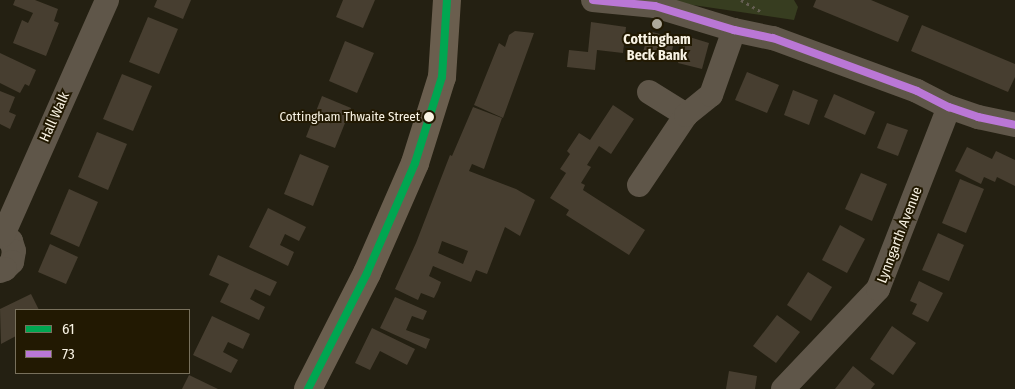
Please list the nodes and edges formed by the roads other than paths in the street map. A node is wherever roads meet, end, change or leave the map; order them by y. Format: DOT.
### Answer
graph roads {
  1 [pos="107,0"];
  2 [pos="446,0"];
  3 [pos="455,0"];
  4 [pos="593,0"];
  5 [pos="734,30"];
  6 [pos="650,92"];
  7 [pos="949,107"];
  8 [pos="686,115"];
  9 [pos="1015,125"];
  10 [pos="639,185"];
  11 [pos="1,234"];
  12 [pos="0,271"];
  13 [pos="308,389"];
  14 [pos="784,389"];
  1 -- 11 [label="street, Hall Walk"];
  2 -- 3 [label="street"];
  2 -- 13 [label="main road"];
  4 -- 5 [label="street"];
  5 -- 7 [label="street"];
  5 -- 8 [label="street"];
  6 -- 8 [label="street"];
  7 -- 9 [label="street"];
  7 -- 14 [label="street, Lynngarth Avenue"];
  8 -- 10 [label="street"];
  11 -- 12 [label="street, Hall Walk"];
}
